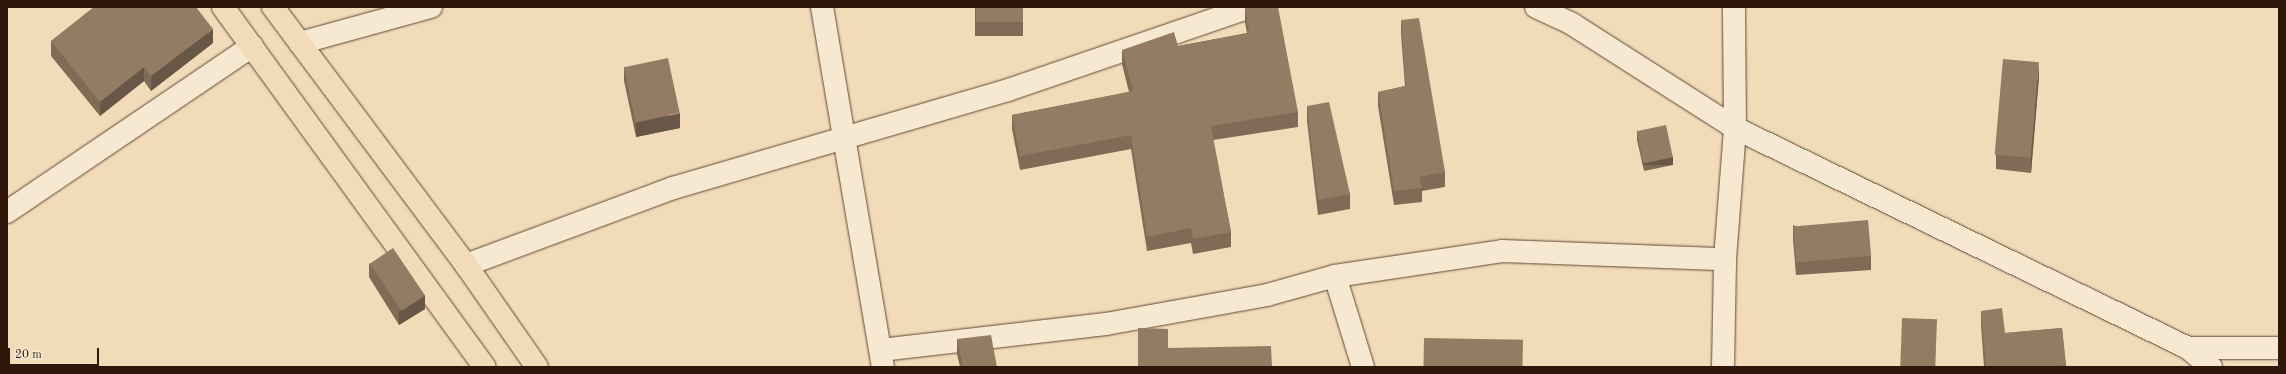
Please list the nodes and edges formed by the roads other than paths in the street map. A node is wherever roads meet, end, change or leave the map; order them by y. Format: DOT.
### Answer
graph roads {
  1 [pos="223,7"];
  2 [pos="273,7"];
  3 [pos="431,7"];
  4 [pos="822,7"];
  5 [pos="1252,7"];
  6 [pos="1536,7"];
  7 [pos="1734,7"];
  8 [pos="300,43"];
  9 [pos="252,46"];
  10 [pos="1735,128"];
  11 [pos="842,139"];
  12 [pos="7,212"];
  13 [pos="1725,259"];
  14 [pos="466,265"];
  15 [pos="1335,276"];
  16 [pos="2188,348"];
  17 [pos="2279,348"];
  18 [pos="882,359"];
  19 [pos="485,367"];
  20 [pos="537,367"];
  21 [pos="1363,367"];
  22 [pos="1722,367"];
  23 [pos="2211,367"];
  1 -- 9 [label="main road"];
  2 -- 8 [label="main road"];
  3 -- 8 [label="street"];
  4 -- 11 [label="street"];
  5 -- 11 [label="street"];
  6 -- 10 [label="street"];
  7 -- 10 [label="street"];
  8 -- 14 [label="main road"];
  9 -- 12 [label="street"];
  9 -- 19 [label="main road"];
  10 -- 13 [label="street"];
  10 -- 16 [label="street"];
  11 -- 14 [label="street"];
  11 -- 18 [label="street"];
  13 -- 15 [label="street"];
  13 -- 22 [label="street"];
  14 -- 20 [label="main road"];
  15 -- 18 [label="street"];
  15 -- 21 [label="street"];
  16 -- 17 [label="street"];
  16 -- 23 [label="street"];
}
